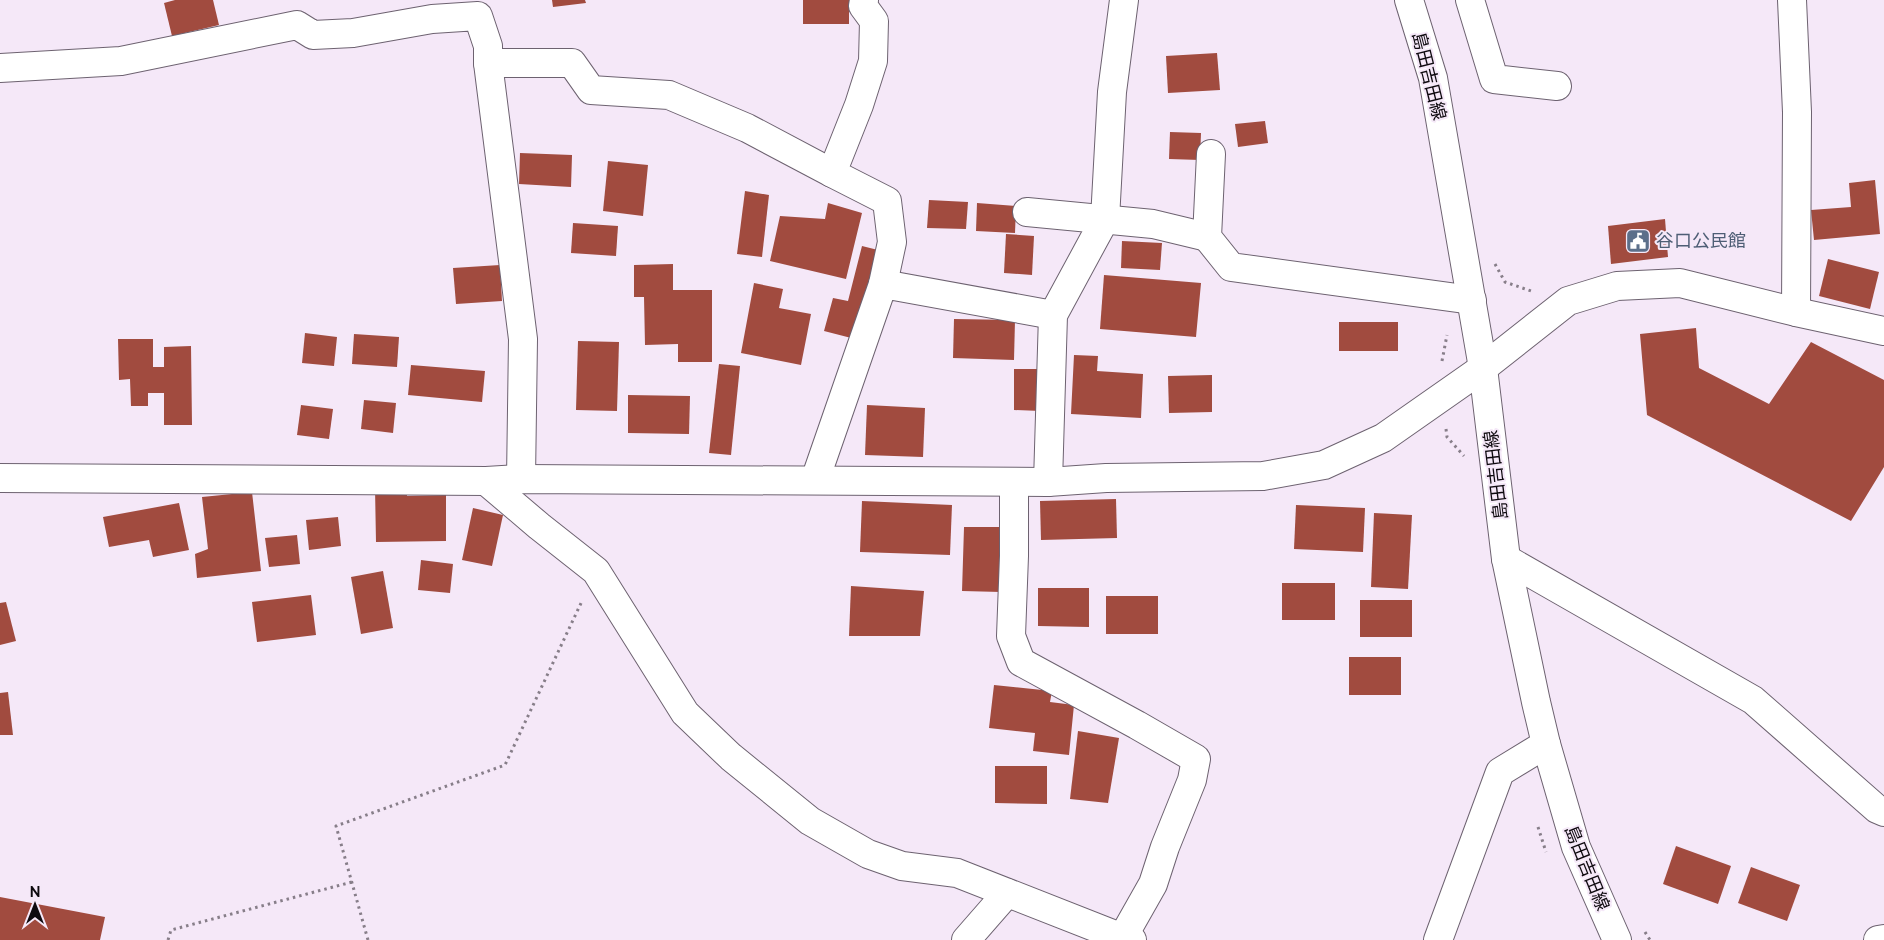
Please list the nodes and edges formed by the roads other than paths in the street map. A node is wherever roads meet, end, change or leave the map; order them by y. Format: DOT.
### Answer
graph roads {
  1 [pos="864,0"];
  2 [pos="1124,0"];
  3 [pos="1410,0"];
  4 [pos="1470,0"];
  5 [pos="1792,0"];
  6 [pos="488,63"];
  7 [pos="0,68"];
  8 [pos="1557,86"];
  9 [pos="1211,154"];
  10 [pos="832,173"];
  11 [pos="1027,212"];
  12 [pos="1105,219"];
  13 [pos="1207,237"];
  14 [pos="883,284"];
  15 [pos="1472,300"];
  16 [pos="1796,312"];
  17 [pos="1053,315"];
  18 [pos="1884,332"];
  19 [pos="1483,368"];
  20 [pos="0,478"];
  21 [pos="521,479"];
  22 [pos="815,480"];
  23 [pos="486,481"];
  24 [pos="1014,482"];
  25 [pos="1048,482"];
  26 [pos="1506,559"];
  27 [pos="1546,744"];
  28 [pos="1884,812"];
  29 [pos="1007,893"];
  30 [pos="1122,938"];
  31 [pos="1884,939"];
  32 [pos="966,940"];
  33 [pos="1438,940"];
  34 [pos="1617,940"];
  35 [pos="1878,940"];
  1 -- 10 [label="street"];
  2 -- 12 [label="street"];
  3 -- 15 [label="street, 島田吉田線"];
  4 -- 8 [label="street"];
  5 -- 16 [label="street"];
  6 -- 7 [label="street"];
  6 -- 10 [label="street"];
  6 -- 21 [label="street"];
  9 -- 13 [label="street"];
  10 -- 14 [label="street"];
  11 -- 12 [label="street"];
  12 -- 13 [label="street"];
  12 -- 17 [label="street"];
  13 -- 15 [label="street"];
  14 -- 17 [label="street"];
  14 -- 22 [label="street"];
  15 -- 19 [label="street, 島田吉田線"];
  16 -- 18 [label="street"];
  16 -- 19 [label="street"];
  17 -- 25 [label="street"];
  19 -- 25 [label="street"];
  19 -- 26 [label="street, 島田吉田線"];
  20 -- 23 [label="street"];
  21 -- 22 [label="street"];
  21 -- 23 [label="street"];
  22 -- 24 [label="street"];
  23 -- 29 [label="street"];
  24 -- 25 [label="street"];
  24 -- 30 [label="street"];
  26 -- 27 [label="street, 島田吉田線"];
  26 -- 28 [label="street"];
  27 -- 33 [label="street"];
  27 -- 34 [label="street, 島田吉田線"];
  29 -- 30 [label="street"];
  29 -- 32 [label="street"];
  31 -- 35 [label="street"];
}
